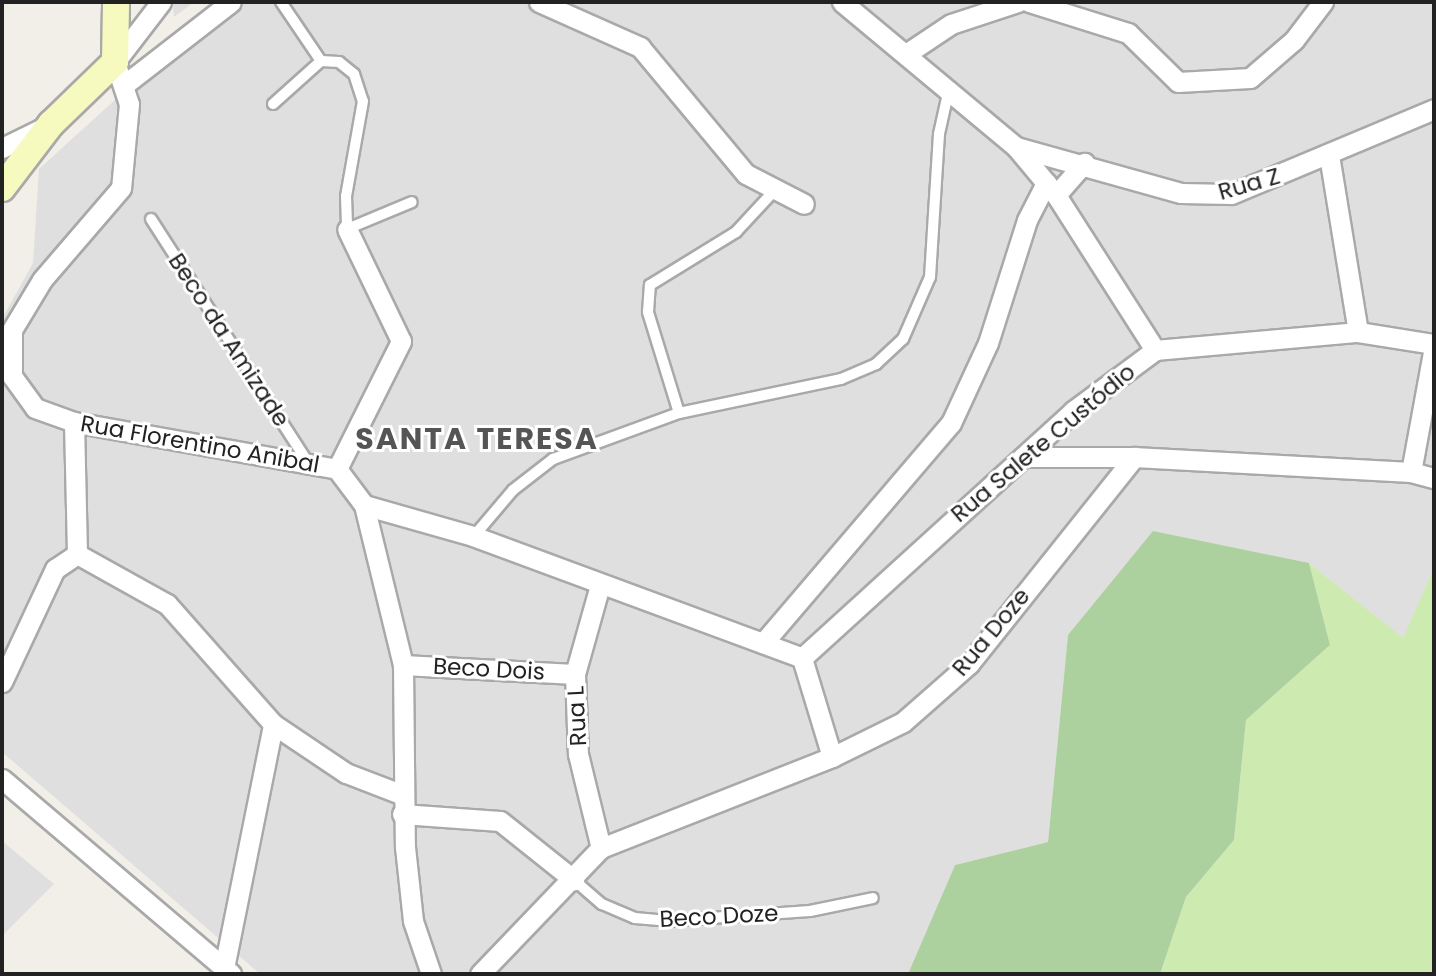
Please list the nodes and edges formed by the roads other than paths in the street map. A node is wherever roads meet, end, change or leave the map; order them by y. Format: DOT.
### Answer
graph roads {
  1 [pos="116,2"];
  2 [pos="161,2"];
  3 [pos="231,2"];
  4 [pos="281,2"];
  5 [pos="538,2"];
  6 [pos="1018,2"];
  7 [pos="1029,2"];
  8 [pos="1323,2"];
  9 [pos="847,4"];
  10 [pos="909,52"];
  11 [pos="321,61"];
  12 [pos="119,73"];
  13 [pos="949,89"];
  14 [pos="273,104"];
  15 [pos="1434,109"];
  16 [pos="51,124"];
  17 [pos="2,148"];
  18 [pos="1016,148"];
  19 [pos="1329,155"];
  20 [pos="1084,163"];
  21 [pos="2,188"];
  22 [pos="1051,189"];
  23 [pos="774,191"];
  24 [pos="412,202"];
  25 [pos="804,204"];
  26 [pos="151,219"];
  27 [pos="347,229"];
  28 [pos="1358,332"];
  29 [pos="1434,346"];
  30 [pos="1155,350"];
  31 [pos="679,413"];
  32 [pos="74,422"];
  33 [pos="1023,457"];
  34 [pos="1134,457"];
  35 [pos="306,461"];
  36 [pos="337,469"];
  37 [pos="1411,472"];
  38 [pos="1434,478"];
  39 [pos="364,505"];
  40 [pos="473,536"];
  41 [pos="77,554"];
  42 [pos="600,585"];
  43 [pos="763,643"];
  44 [pos="802,658"];
  45 [pos="403,665"];
  46 [pos="575,674"];
  47 [pos="2,682"];
  48 [pos="274,724"];
  49 [pos="832,757"];
  50 [pos="2,779"];
  51 [pos="403,804"];
  52 [pos="601,848"];
  53 [pos="574,880"];
  54 [pos="873,898"];
  55 [pos="227,971"];
  56 [pos="432,974"];
  57 [pos="480,974"];
  1 -- 12 [label="street"];
  2 -- 12 [label="street"];
  3 -- 12 [label="street"];
  4 -- 11 [label="lane"];
  5 -- 23 [label="street"];
  6 -- 10 [label="street"];
  7 -- 8 [label="street"];
  9 -- 10 [label="street"];
  10 -- 13 [label="street"];
  11 -- 14 [label="lane"];
  11 -- 27 [label="lane"];
  12 -- 16 [label="street"];
  12 -- 32 [label="street, Rua Florentino Anibal"];
  13 -- 18 [label="street"];
  13 -- 31 [label="lane"];
  15 -- 19 [label="street, Rua Z"];
  16 -- 17 [label="street"];
  16 -- 21 [label="street"];
  18 -- 20 [label="street, Rua Z"];
  18 -- 22 [label="street"];
  19 -- 20 [label="street, Rua Z"];
  19 -- 28 [label="street"];
  20 -- 22 [label="street"];
  22 -- 30 [label="street"];
  22 -- 43 [label="street"];
  23 -- 25 [label="street"];
  23 -- 31 [label="lane"];
  24 -- 27 [label="lane"];
  26 -- 35 [label="lane, Beco da Amizade"];
  27 -- 36 [label="street"];
  28 -- 29 [label="street, Rua Salete Custódio"];
  28 -- 30 [label="street, Rua Salete Custódio"];
  29 -- 37 [label="street"];
  30 -- 33 [label="street, Rua Salete Custódio"];
  31 -- 40 [label="lane"];
  32 -- 35 [label="street, Rua Florentino Anibal"];
  32 -- 41 [label="street"];
  33 -- 34 [label="street"];
  33 -- 44 [label="street, Rua Salete Custódio"];
  34 -- 37 [label="street"];
  34 -- 49 [label="street, Rua Doze"];
  35 -- 36 [label="street, Rua Florentino Anibal"];
  36 -- 39 [label="street, Rua Florentino Anibal"];
  37 -- 38 [label="street"];
  39 -- 40 [label="street"];
  39 -- 45 [label="street"];
  40 -- 42 [label="street"];
  41 -- 47 [label="street"];
  41 -- 48 [label="street"];
  42 -- 43 [label="street"];
  42 -- 46 [label="street, Rua L"];
  43 -- 44 [label="street"];
  44 -- 49 [label="street"];
  45 -- 46 [label="street, Beco Dois"];
  45 -- 51 [label="street"];
  46 -- 52 [label="street, Rua L"];
  48 -- 51 [label="street"];
  48 -- 55 [label="street"];
  49 -- 52 [label="street, Rua Doze"];
  50 -- 55 [label="street"];
  51 -- 53 [label="street"];
  51 -- 56 [label="street"];
  52 -- 53 [label="street, Rua Doze"];
  53 -- 54 [label="lane, Beco Doze"];
  53 -- 57 [label="street, Rua Doze"];
}
